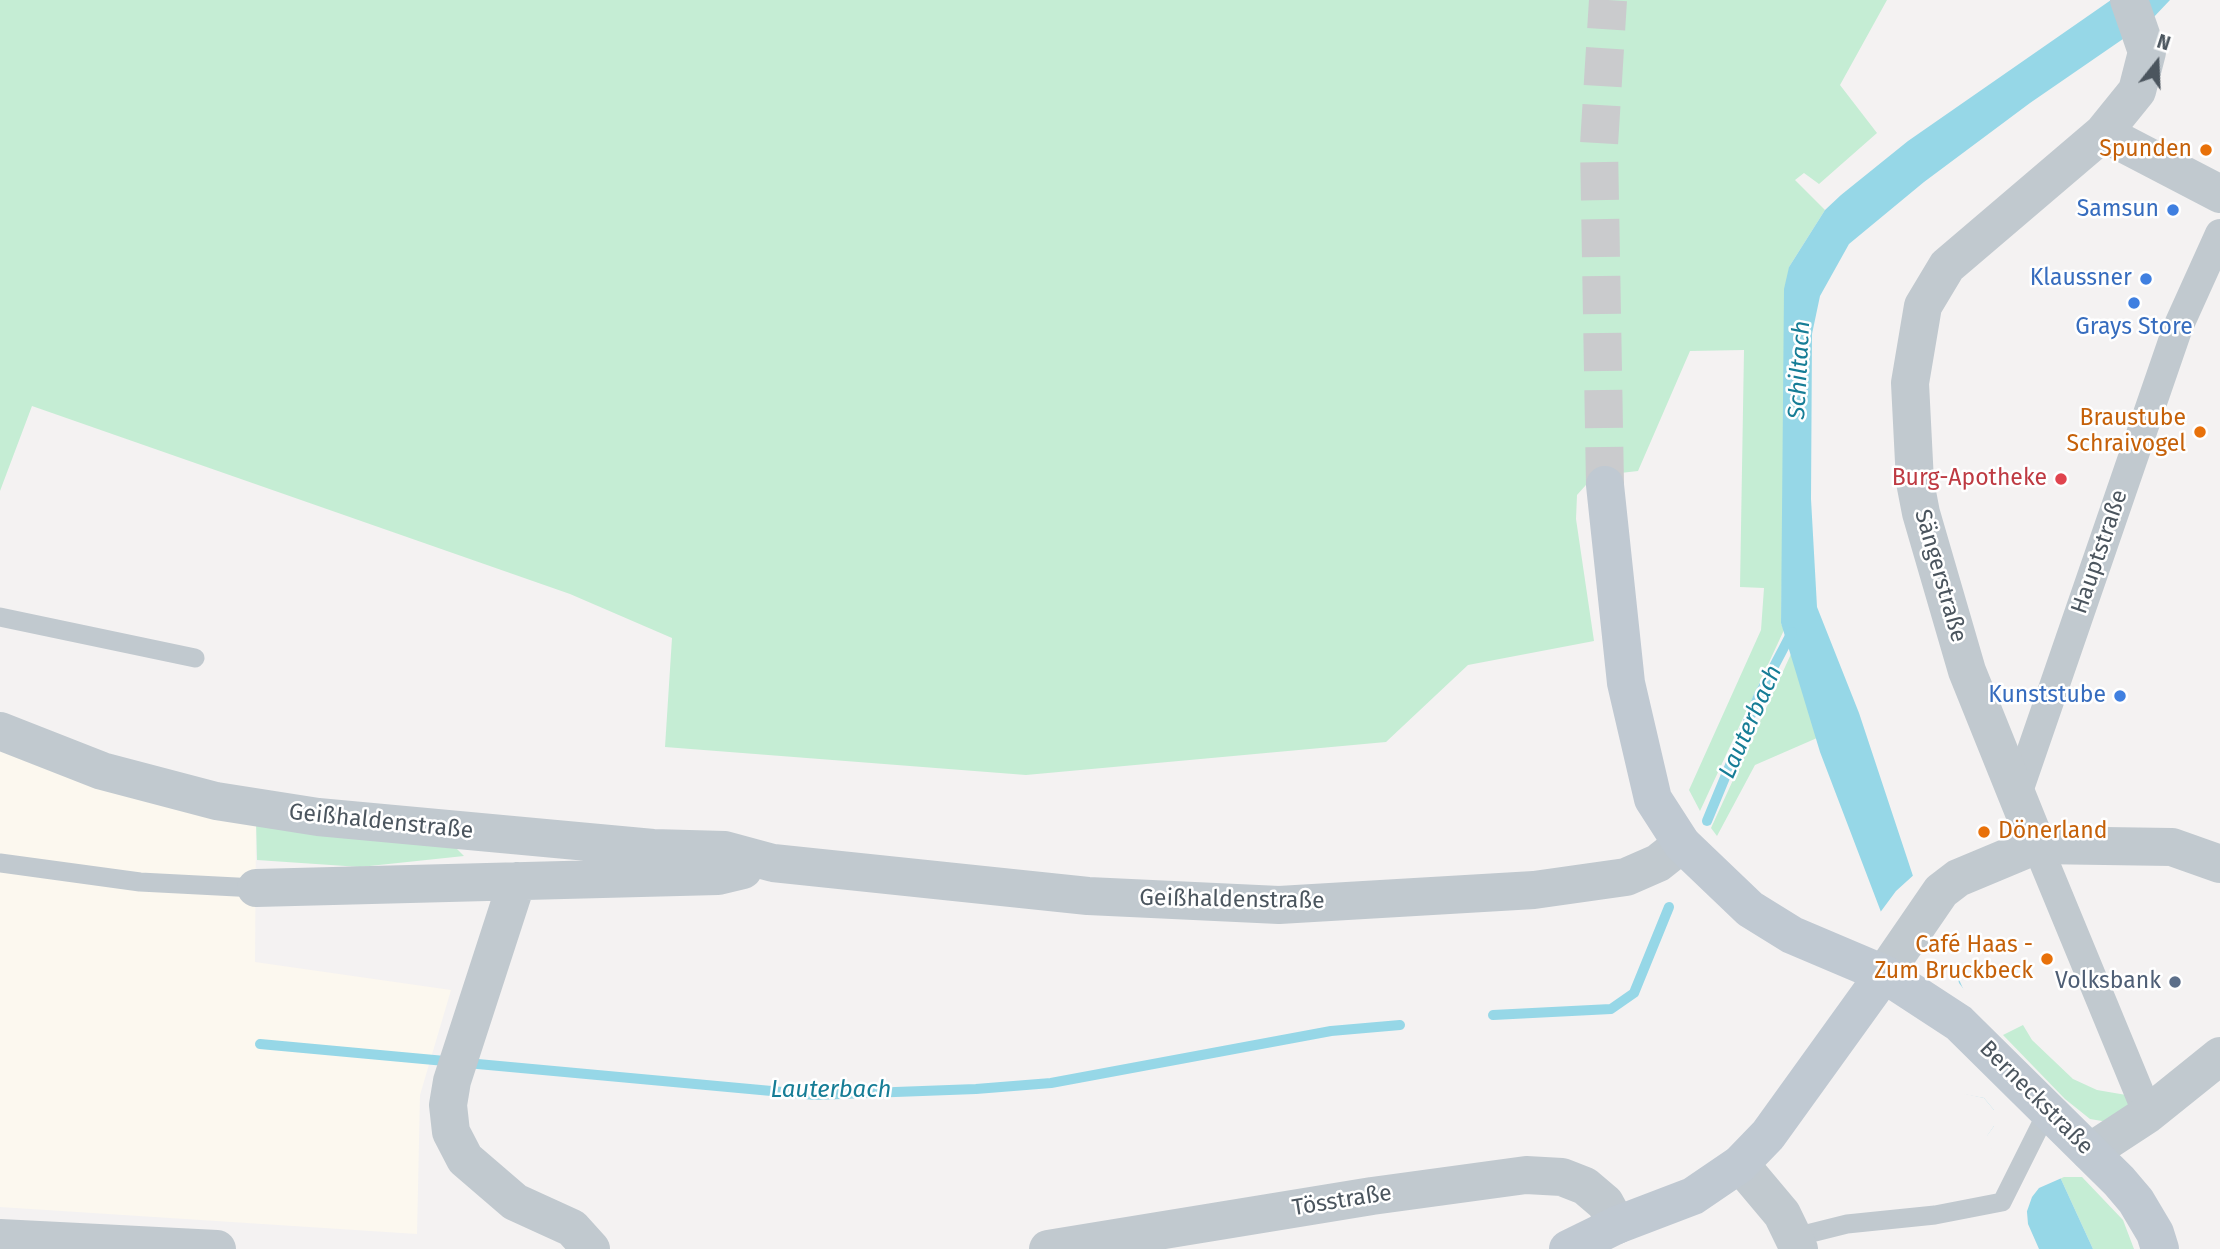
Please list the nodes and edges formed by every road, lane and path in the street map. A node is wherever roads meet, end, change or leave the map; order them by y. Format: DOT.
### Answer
graph roads {
  1 [pos="2129,0"];
  2 [pos="2104,133"];
  3 [pos="2220,194"];
  4 [pos="2220,234"];
  5 [pos="1605,485"];
  6 [pos="0,617"];
  7 [pos="195,659"];
  8 [pos="0,731"];
  9 [pos="2017,794"];
  10 [pos="1682,844"];
  11 [pos="2037,845"];
  12 [pos="0,863"];
  13 [pos="773,863"];
  14 [pos="2220,864"];
  15 [pos="517,881"];
  16 [pos="256,888"];
  17 [pos="1897,974"];
  18 [pos="2220,1056"];
  19 [pos="2148,1114"];
  20 [pos="2068,1131"];
  21 [pos="1740,1164"];
  22 [pos="1617,1225"];
  23 [pos="0,1238"];
  24 [pos="1797,1243"];
  25 [pos="217,1249"];
  26 [pos="591,1249"];
  27 [pos="1048,1249"];
  28 [pos="1568,1249"];
  29 [pos="2160,1249"];
  1 -- 2 [label="street, Sängerstraße"];
  2 -- 3 [label="street"];
  2 -- 9 [label="street, Sängerstraße"];
  4 -- 9 [label="street, Hauptstraße"];
  5 -- 10 [label="main road"];
  6 -- 7 [label="lane"];
  8 -- 13 [label="street, Geißhaldenstraße"];
  9 -- 11 [label="street, Sängerstraße"];
  10 -- 13 [label="street, Geißhaldenstraße"];
  10 -- 17 [label="main road"];
  11 -- 14 [label="street"];
  11 -- 17 [label="street"];
  11 -- 19 [label="street"];
  12 -- 16 [label="lane"];
  13 -- 15 [label="street, Geißhaldenstraße"];
  15 -- 16 [label="street, Geißhaldenstraße"];
  15 -- 26 [label="street"];
  17 -- 20 [label="main road, Berneckstraße"];
  17 -- 21 [label="main road"];
  18 -- 19 [label="street"];
  19 -- 20 [label="street"];
  20 -- 24 [label="lane"];
  20 -- 29 [label="main road, Berneckstraße"];
  21 -- 22 [label="main road"];
  21 -- 24 [label="street"];
  22 -- 27 [label="street, Tösstraße"];
  22 -- 28 [label="main road"];
  23 -- 25 [label="street"];
}
